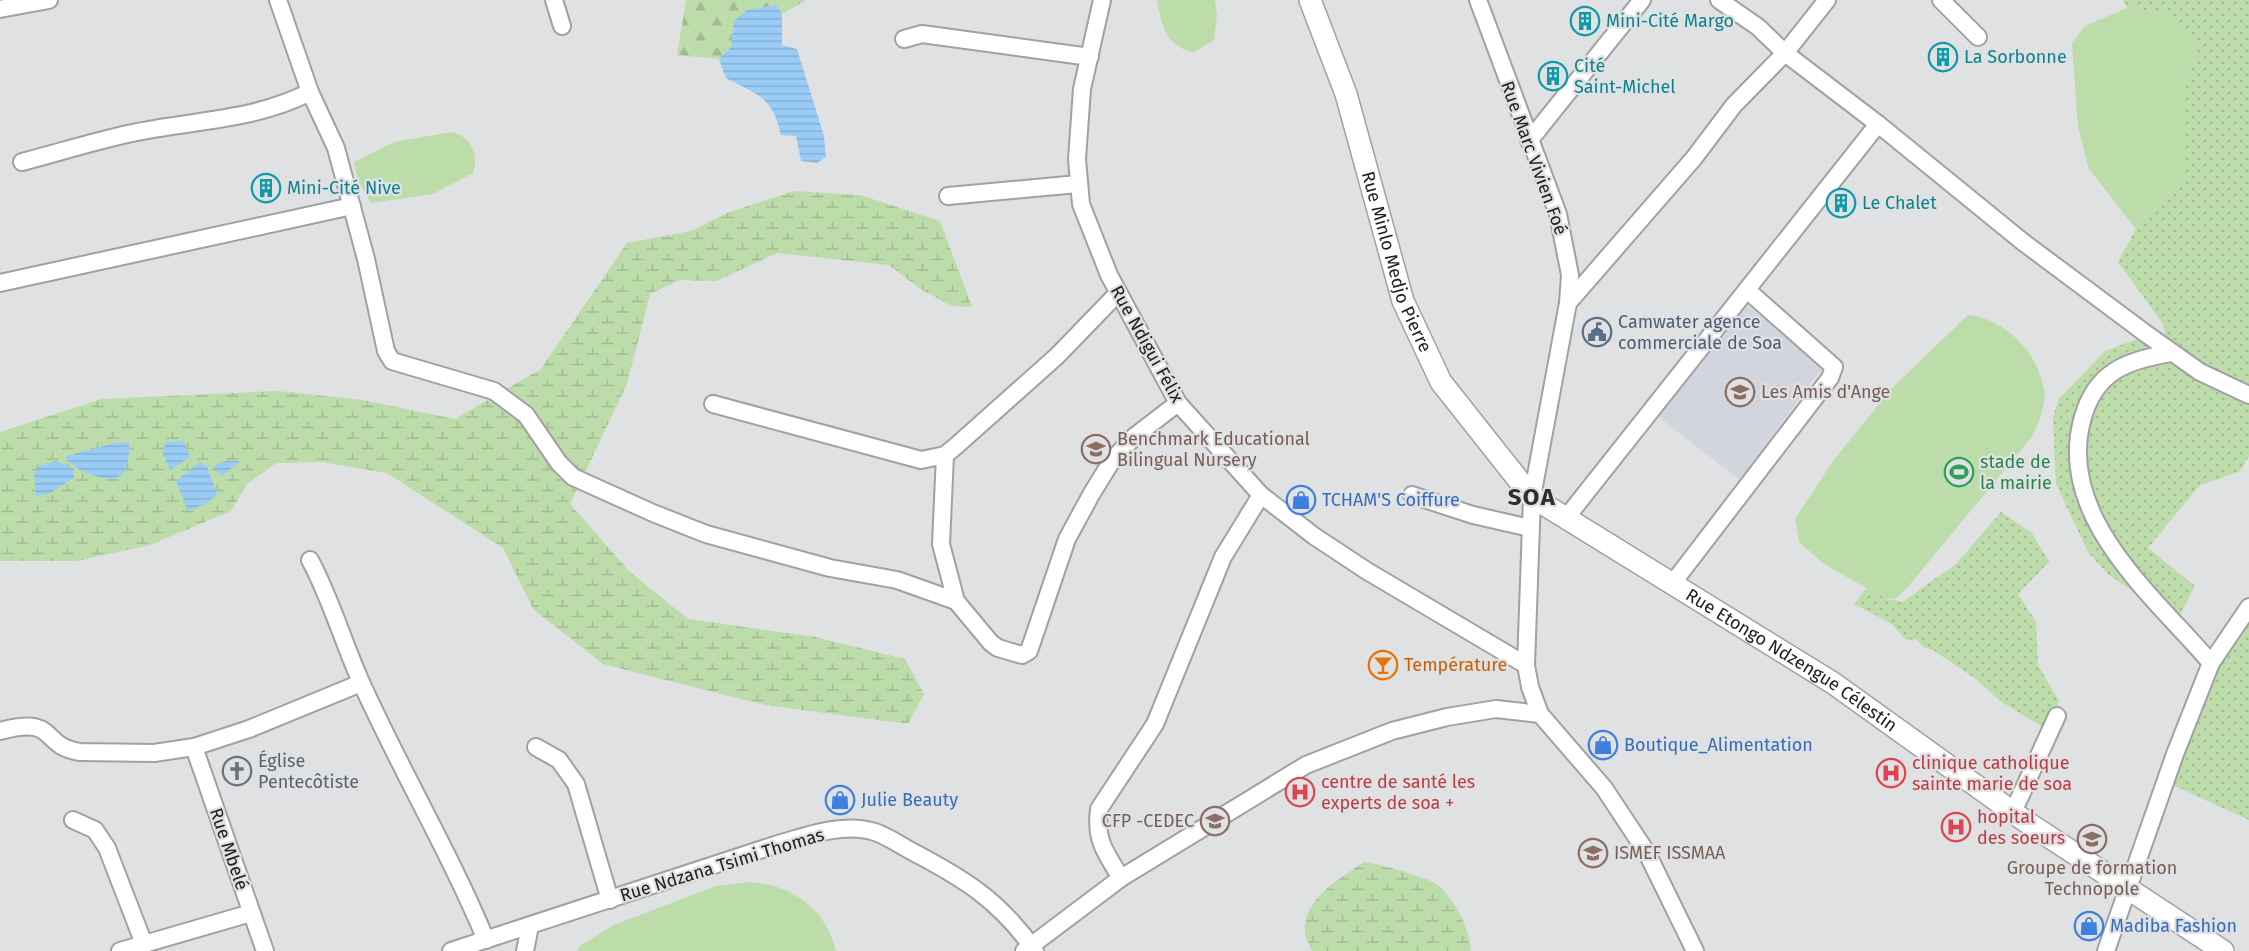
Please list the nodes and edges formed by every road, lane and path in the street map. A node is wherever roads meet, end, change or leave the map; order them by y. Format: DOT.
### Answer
graph roads {
  1 [pos="49,0"];
  2 [pos="278,0"];
  3 [pos="555,0"];
  4 [pos="1102,0"];
  5 [pos="1310,0"];
  6 [pos="1478,0"];
  7 [pos="1642,0"];
  8 [pos="1719,0"];
  9 [pos="1827,0"];
  10 [pos="1941,0"];
  11 [pos="0,9"];
  12 [pos="562,26"];
  13 [pos="1978,37"];
  14 [pos="904,39"];
  15 [pos="1785,53"];
  16 [pos="1090,57"];
  17 [pos="310,92"];
  18 [pos="1878,124"];
  19 [pos="1529,141"];
  20 [pos="22,162"];
  21 [pos="1078,184"];
  22 [pos="948,196"];
  23 [pos="352,206"];
  24 [pos="0,283"];
  25 [pos="1747,290"];
  26 [pos="1118,293"];
  27 [pos="1568,303"];
  28 [pos="2171,353"];
  29 [pos="2249,396"];
  30 [pos="1178,403"];
  31 [pos="713,404"];
  32 [pos="945,455"];
  33 [pos="1261,495"];
  34 [pos="1412,495"];
  35 [pos="1532,497"];
  36 [pos="1566,518"];
  37 [pos="1530,528"];
  38 [pos="310,560"];
  39 [pos="1672,584"];
  40 [pos="956,601"];
  41 [pos="2249,607"];
  42 [pos="2211,663"];
  43 [pos="1526,664"];
  44 [pos="361,682"];
  45 [pos="1540,714"];
  46 [pos="2057,716"];
  47 [pos="0,731"];
  48 [pos="194,747"];
  49 [pos="536,747"];
  50 [pos="2013,812"];
  51 [pos="73,820"];
  52 [pos="1121,878"];
  53 [pos="2128,891"];
  54 [pos="610,900"];
  55 [pos="251,913"];
  56 [pos="530,926"];
  57 [pos="486,939"];
  58 [pos="144,944"];
  59 [pos="1030,950"];
  60 [pos="120,951"];
  61 [pos="265,951"];
  62 [pos="451,951"];
  63 [pos="525,951"];
  64 [pos="1695,951"];
  65 [pos="2106,951"];
  66 [pos="2223,951"];
  1 -- 11 [label="street"];
  2 -- 17 [label="street"];
  3 -- 12 [label="street"];
  4 -- 16 [label="street, Rue Ndigui Félix"];
  5 -- 35 [label="street, Rue Minlo Medjo Pierre"];
  6 -- 19 [label="street, Rue Marc Vivien Foé"];
  7 -- 19 [label="street"];
  8 -- 15 [label="street"];
  9 -- 15 [label="street"];
  10 -- 13 [label="street"];
  14 -- 16 [label="street"];
  15 -- 18 [label="street"];
  15 -- 27 [label="street"];
  16 -- 21 [label="street, Rue Ndigui Félix"];
  17 -- 20 [label="street"];
  17 -- 23 [label="street"];
  18 -- 25 [label="street"];
  18 -- 28 [label="street"];
  19 -- 27 [label="street, Rue Marc Vivien Foé"];
  21 -- 22 [label="street"];
  21 -- 26 [label="street, Rue Ndigui Félix"];
  23 -- 24 [label="street"];
  23 -- 40 [label="street"];
  25 -- 36 [label="street"];
  25 -- 39 [label="street"];
  26 -- 30 [label="street, Rue Ndigui Félix"];
  26 -- 32 [label="street"];
  27 -- 35 [label="street, Rue Marc Vivien Foé"];
  28 -- 29 [label="street"];
  28 -- 42 [label="street"];
  30 -- 33 [label="street, Rue Ndigui Félix"];
  30 -- 40 [label="street"];
  31 -- 32 [label="street"];
  32 -- 40 [label="street"];
  33 -- 43 [label="street, Rue Ndigui Félix"];
  33 -- 52 [label="street"];
  34 -- 37 [label="street"];
  35 -- 36 [label="street, Rue Etongo Ndzengue Célestin"];
  35 -- 37 [label="street, Rue Marc Vivien Foé"];
  36 -- 39 [label="street, Rue Etongo Ndzengue Célestin"];
  37 -- 43 [label="street, Rue Marc Vivien Foé"];
  38 -- 44 [label="street"];
  39 -- 50 [label="street, Rue Etongo Ndzengue Célestin"];
  41 -- 42 [label="street"];
  42 -- 53 [label="street"];
  43 -- 45 [label="street, Rue Marc Vivien Foé"];
  44 -- 48 [label="street"];
  44 -- 57 [label="street"];
  45 -- 52 [label="street"];
  45 -- 64 [label="street"];
  46 -- 50 [label="street"];
  47 -- 48 [label="street"];
  48 -- 55 [label="street, Rue Mbelé"];
  49 -- 54 [label="street"];
  50 -- 53 [label="street, Rue Etongo Ndzengue Célestin"];
  51 -- 58 [label="street"];
  52 -- 59 [label="street"];
  53 -- 65 [label="street"];
  53 -- 66 [label="street, Rue Etongo Ndzengue Célestin"];
  54 -- 56 [label="street, Rue Ndzana Tsimi Thomas"];
  54 -- 59 [label="street, Rue Ndzana Tsimi Thomas"];
  55 -- 58 [label="street"];
  55 -- 61 [label="street, Rue Mbelé"];
  56 -- 57 [label="street, Rue Ndzana Tsimi Thomas"];
  56 -- 63 [label="street"];
  57 -- 62 [label="street, Rue Ndzana Tsimi Thomas"];
  58 -- 60 [label="street"];
}
